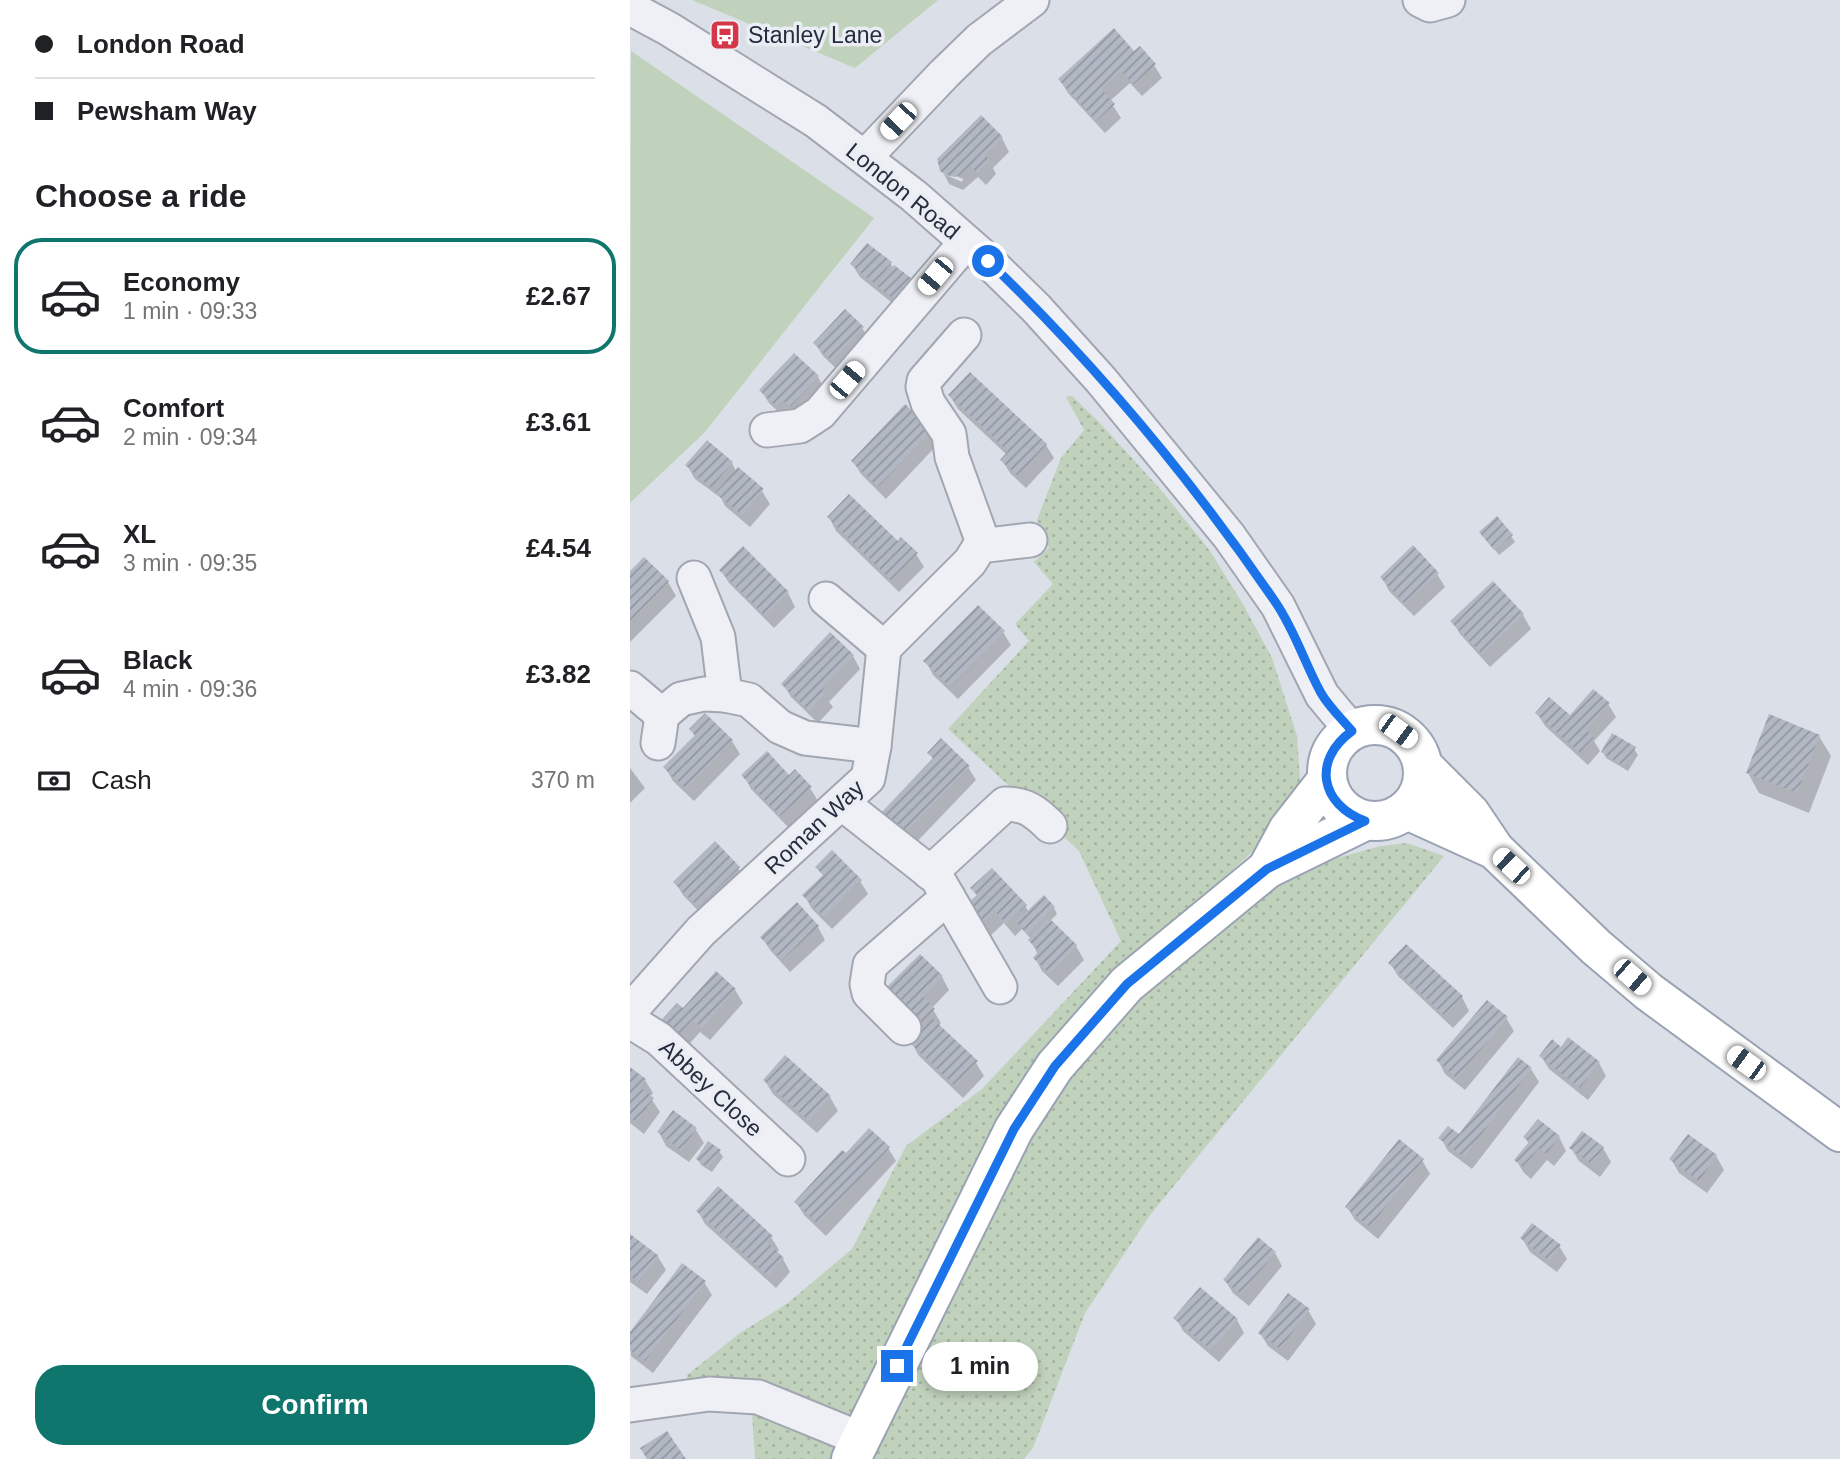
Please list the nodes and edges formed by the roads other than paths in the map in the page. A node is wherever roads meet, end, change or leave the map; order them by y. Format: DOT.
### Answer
graph roads {
  1 [pos="1032,0"];
  2 [pos="1420,0"];
  3 [pos="1448,0"];
  4 [pos="630,8"];
  5 [pos="865,157"];
  6 [pos="966,242"];
  7 [pos="964,335"];
  8 [pos="767,430"];
  9 [pos="1030,540"];
  10 [pos="980,546"];
  11 [pos="694,578"];
  12 [pos="826,599"];
  13 [pos="884,648"];
  14 [pos="630,688"];
  15 [pos="726,695"];
  16 [pos="1352,731"];
  17 [pos="874,746"];
  18 [pos="1423,766"];
  19 [pos="1326,780"];
  20 [pos="843,804"];
  21 [pos="1407,810"];
  22 [pos="1365,821"];
  23 [pos="1050,827"];
  24 [pos="1494,850"];
  25 [pos="1267,869"];
  26 [pos="939,885"];
  27 [pos="1000,987"];
  28 [pos="630,1011"];
  29 [pos="630,1021"];
  30 [pos="904,1028"];
  31 [pos="1840,1132"];
  32 [pos="788,1159"];
  33 [pos="630,1405"];
  34 [pos="856,1449"];
  1 -- 5 [label="street"];
  2 -- 3 [label="street"];
  4 -- 5 [label="street, London Road"];
  5 -- 6 [label="street, London Road"];
  6 -- 8 [label="street"];
  6 -- 16 [label="street, London Road"];
  7 -- 10 [label="street"];
  9 -- 10 [label="street"];
  10 -- 13 [label="street"];
  11 -- 15 [label="street"];
  12 -- 13 [label="street"];
  13 -- 17 [label="street, Roman Way"];
  14 -- 15 [label="street"];
  15 -- 17 [label="street"];
  16 -- 18 [label="main road"];
  16 -- 19 [label="main road"];
  17 -- 20 [label="street, Roman Way"];
  18 -- 21 [label="main road"];
  18 -- 24 [label="main road"];
  19 -- 22 [label="main road"];
  19 -- 25 [label="main road"];
  20 -- 26 [label="street"];
  20 -- 28 [label="street, Roman Way"];
  21 -- 22 [label="main road"];
  21 -- 24 [label="main road"];
  22 -- 25 [label="main road"];
  23 -- 26 [label="street"];
  24 -- 31 [label="main road"];
  25 -- 34 [label="main road"];
  26 -- 27 [label="street"];
  26 -- 30 [label="street"];
  29 -- 32 [label="street, Abbey Close"];
  33 -- 34 [label="street"];
}
